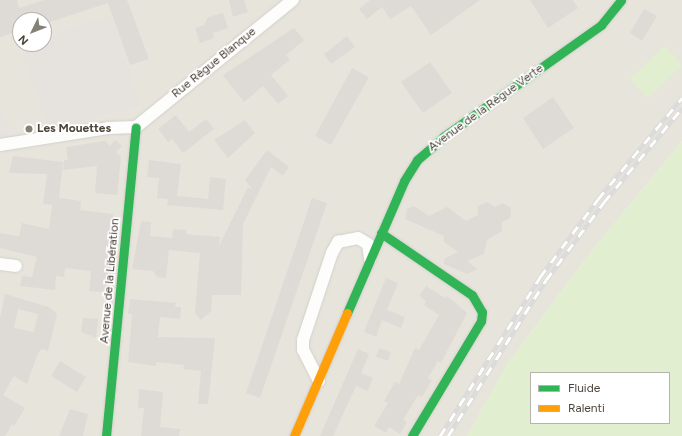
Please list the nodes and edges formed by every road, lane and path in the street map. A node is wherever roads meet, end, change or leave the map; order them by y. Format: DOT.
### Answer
graph roads {
  1 [pos="293,0"];
  2 [pos="621,0"];
  3 [pos="136,127"];
  4 [pos="0,144"];
  5 [pos="381,233"];
  6 [pos="370,260"];
  7 [pos="0,264"];
  8 [pos="16,266"];
  9 [pos="319,381"];
  10 [pos="106,436"];
  11 [pos="294,436"];
  12 [pos="412,436"];
  1 -- 3 [label="street, Rue Règue Blanque"];
  2 -- 5 [label="street, Avenue de la Règue Verte"];
  3 -- 4 [label="street"];
  3 -- 10 [label="street, Avenue de la Libération"];
  5 -- 6 [label="street, Avenue de la Règue Verte"];
  5 -- 12 [label="street"];
  6 -- 9 [label="street, Avenue de la Règue Verte"];
  6 -- 9 [label="street"];
  7 -- 8 [label="street"];
  9 -- 11 [label="street, Avenue de la Règue Verte"];
}
